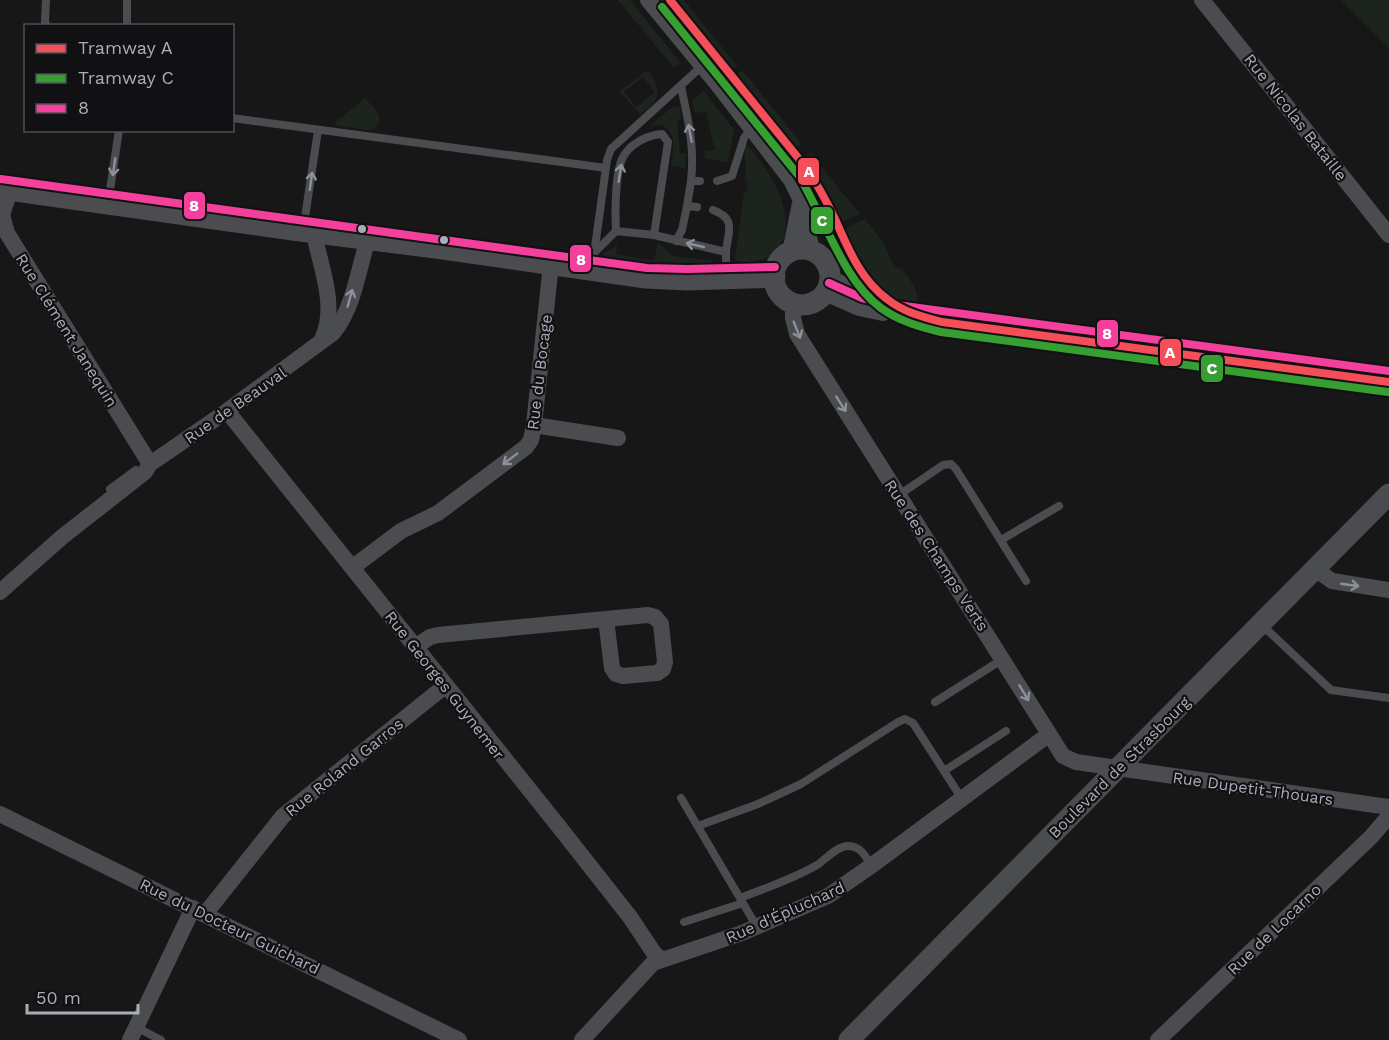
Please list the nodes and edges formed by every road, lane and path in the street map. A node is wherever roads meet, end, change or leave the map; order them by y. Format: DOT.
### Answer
graph roads {
  1 [pos="46,0"];
  2 [pos="127,0"];
  3 [pos="648,0"];
  4 [pos="1202,0"];
  5 [pos="46,24"];
  6 [pos="126,24"];
  7 [pos="702,66"];
  8 [pos="681,86"];
  9 [pos="234,118"];
  10 [pos="751,128"];
  11 [pos="318,130"];
  12 [pos="119,132"];
  13 [pos="606,168"];
  14 [pos="717,182"];
  15 [pos="5,190"];
  16 [pos="801,200"];
  17 [pos="108,203"];
  18 [pos="687,206"];
  19 [pos="697,207"];
  20 [pos="713,210"];
  21 [pos="616,231"];
  22 [pos="308,232"];
  23 [pos="654,235"];
  24 [pos="1389,235"];
  25 [pos="368,239"];
  26 [pos="676,241"];
  27 [pos="812,251"];
  28 [pos="726,252"];
  29 [pos="790,252"];
  30 [pos="592,262"];
  31 [pos="552,264"];
  32 [pos="775,277"];
  33 [pos="726,279"];
  34 [pos="828,285"];
  35 [pos="793,303"];
  36 [pos="937,317"];
  37 [pos="319,345"];
  38 [pos="1389,375"];
  39 [pos="1389,382"];
  40 [pos="227,411"];
  41 [pos="534,425"];
  42 [pos="618,438"];
  43 [pos="150,465"];
  44 [pos="1389,494"];
  45 [pos="899,495"];
  46 [pos="1059,506"];
  47 [pos="1000,540"];
  48 [pos="353,567"];
  49 [pos="1315,569"];
  50 [pos="1026,581"];
  51 [pos="0,582"];
  52 [pos="1389,590"];
  53 [pos="0,592"];
  54 [pos="606,619"];
  55 [pos="1262,625"];
  56 [pos="415,647"];
  57 [pos="1003,658"];
  58 [pos="446,686"];
  59 [pos="1389,698"];
  60 [pos="935,702"];
  61 [pos="1006,731"];
  62 [pos="1048,735"];
  63 [pos="1118,768"];
  64 [pos="944,771"];
  65 [pos="681,798"];
  66 [pos="963,800"];
  67 [pos="1389,807"];
  68 [pos="1,816"];
  69 [pos="1389,816"];
  70 [pos="698,826"];
  71 [pos="872,866"];
  72 [pos="742,900"];
  73 [pos="199,910"];
  74 [pos="684,922"];
  75 [pos="757,927"];
  76 [pos="662,958"];
  77 [pos="133,1034"];
  78 [pos="161,1040"];
  79 [pos="459,1040"];
  80 [pos="582,1040"];
  81 [pos="849,1040"];
  82 [pos="1158,1040"];
  1 -- 5 [label="lane"];
  2 -- 6 [label="lane"];
  3 -- 7 [label="street"];
  4 -- 24 [label="street, Rue Nicolas Bataille"];
  7 -- 8 [label="lane"];
  7 -- 10 [label="street"];
  8 -- 13 [label="lane"];
  18 -- 8 [label="lane, one-way"];
  9 -- 11 [label="lane"];
  10 -- 14 [label="lane"];
  10 -- 16 [label="street"];
  11 -- 13 [label="lane"];
  22 -- 11 [label="lane, one-way"];
  12 -- 17 [label="lane, one-way"];
  13 -- 30 [label="lane"];
  15 -- 17 [label="street"];
  15 -- 43 [label="street, Rue Clément Janequin"];
  16 -- 27 [label="street"];
  16 -- 29 [label="street"];
  17 -- 22 [label="street"];
  18 -- 19 [label="lane"];
  18 -- 26 [label="lane"];
  20 -- 28 [label="lane"];
  21 -- 23 [label="lane"];
  21 -- 23 [label="lane, one-way"];
  21 -- 30 [label="lane"];
  22 -- 25 [label="street"];
  22 -- 37 [label="street"];
  23 -- 26 [label="lane"];
  25 -- 31 [label="street"];
  37 -- 25 [label="street, Rue de Beauval, one-way"];
  28 -- 26 [label="lane, one-way"];
  27 -- 29 [label="street"];
  27 -- 34 [label="street"];
  28 -- 33 [label="lane"];
  29 -- 32 [label="street"];
  30 -- 31 [label="street"];
  30 -- 33 [label="street"];
  31 -- 41 [label="street, Rue du Bocage"];
  32 -- 33 [label="street"];
  32 -- 35 [label="street"];
  34 -- 35 [label="street"];
  34 -- 36 [label="street"];
  35 -- 45 [label="street, Rue des Champs Verts, one-way"];
  36 -- 38 [label="street"];
  36 -- 39 [label="lane"];
  37 -- 40 [label="street, Rue de Beauval"];
  40 -- 43 [label="street, Rue de Beauval"];
  40 -- 48 [label="street, Rue Georges Guynemer"];
  41 -- 42 [label="street"];
  41 -- 48 [label="street, Rue du Bocage, one-way"];
  43 -- 51 [label="lane, Rue de Beauval"];
  43 -- 53 [label="street, Rue de Beauval"];
  44 -- 49 [label="street, Boulevard de Strasbourg"];
  45 -- 47 [label="lane"];
  45 -- 57 [label="street, Rue des Champs Verts"];
  46 -- 47 [label="lane"];
  47 -- 50 [label="lane"];
  48 -- 56 [label="street, Rue Georges Guynemer"];
  49 -- 52 [label="street, one-way"];
  49 -- 55 [label="street, Boulevard de Strasbourg"];
  54 -- 54 [label="street"];
  54 -- 56 [label="street"];
  55 -- 59 [label="lane"];
  55 -- 63 [label="street, Boulevard de Strasbourg"];
  56 -- 58 [label="street, Rue Georges Guynemer"];
  57 -- 60 [label="lane"];
  57 -- 62 [label="street, Rue des Champs Verts, one-way"];
  58 -- 73 [label="street, Rue Roland Garros"];
  58 -- 76 [label="street, Rue Georges Guynemer"];
  61 -- 64 [label="lane"];
  62 -- 63 [label="street, Rue des Champs Verts"];
  62 -- 66 [label="street, Rue d'Épluchard"];
  63 -- 67 [label="street, Rue Dupetit-Thouars"];
  63 -- 81 [label="street, Boulevard de Strasbourg"];
  64 -- 66 [label="lane"];
  64 -- 70 [label="lane"];
  65 -- 70 [label="lane"];
  66 -- 71 [label="street, Rue d'Épluchard"];
  68 -- 73 [label="street, Rue du Docteur Guichard"];
  69 -- 82 [label="street, Rue de Locarno"];
  70 -- 72 [label="lane"];
  71 -- 72 [label="lane"];
  71 -- 75 [label="street, Rue d'Épluchard"];
  72 -- 74 [label="lane"];
  72 -- 75 [label="lane"];
  73 -- 77 [label="street, Rue Roland Garros"];
  73 -- 79 [label="street, Rue du Docteur Guichard"];
  75 -- 76 [label="street, Rue d'Épluchard"];
  76 -- 80 [label="street, Rue d'Épluchard"];
  77 -- 78 [label="lane"];
}
